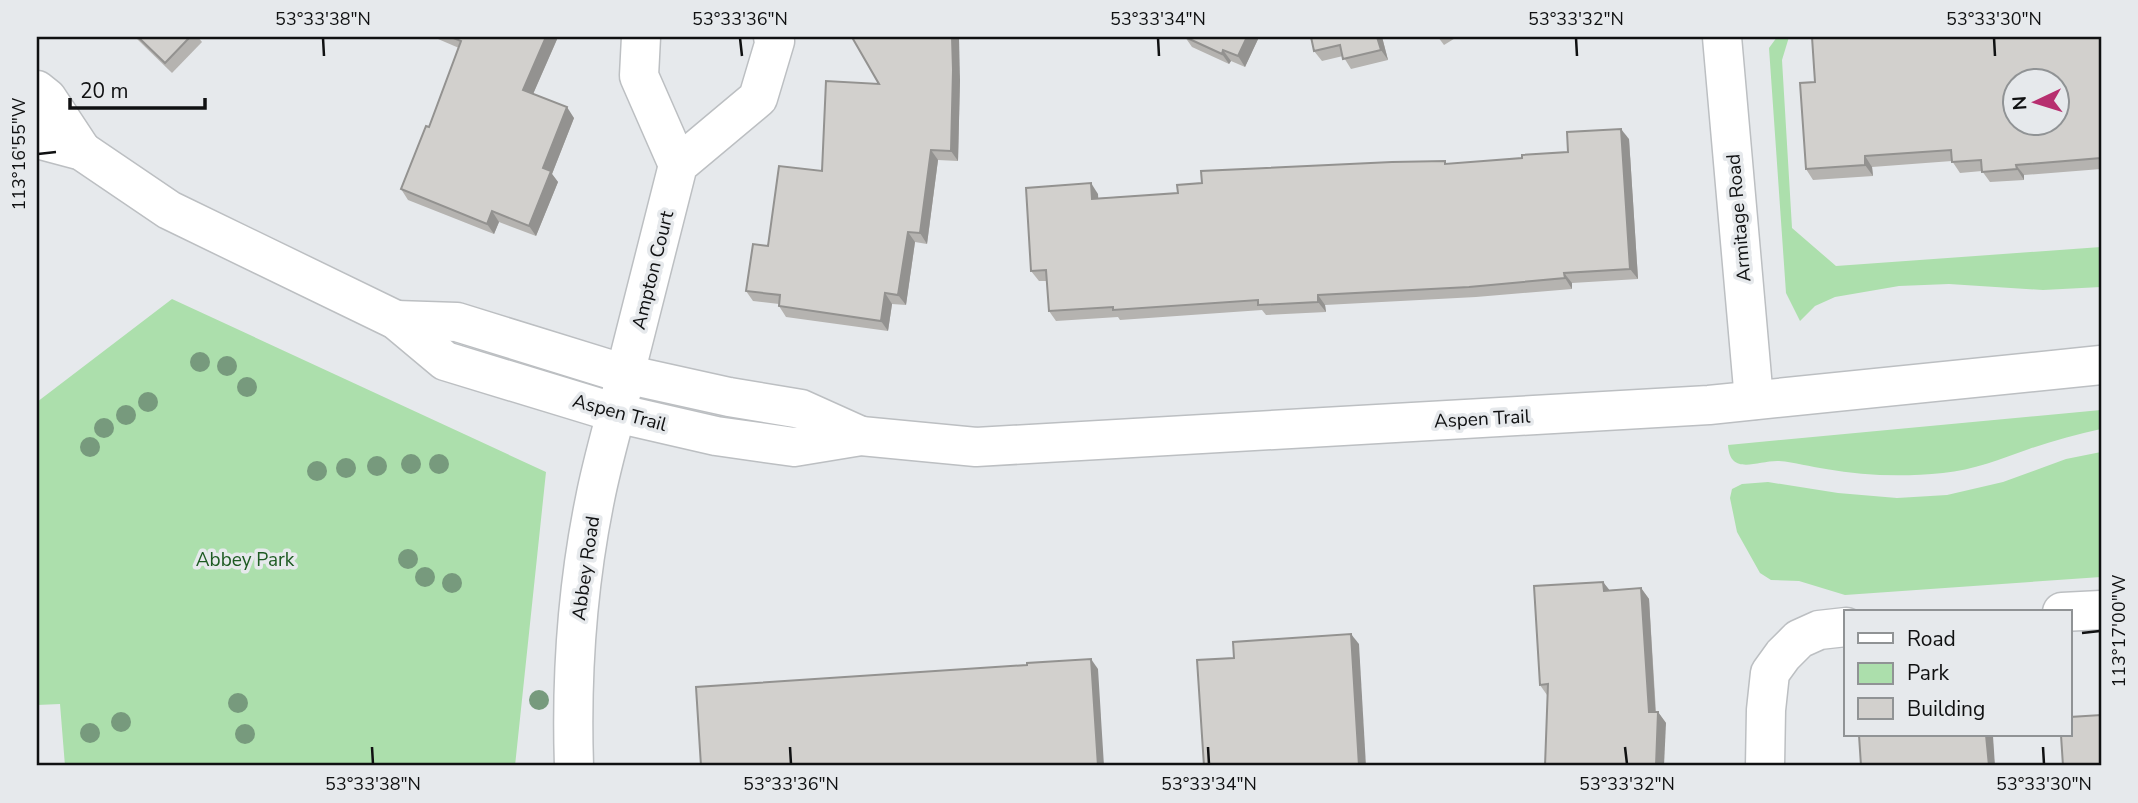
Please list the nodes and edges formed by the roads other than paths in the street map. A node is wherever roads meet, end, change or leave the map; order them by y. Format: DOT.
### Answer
graph roads {
  1 [pos="642,37"];
  2 [pos="773,37"];
  3 [pos="1722,37"];
  4 [pos="37,90"];
  5 [pos="37,139"];
  6 [pos="82,151"];
  7 [pos="678,165"];
  8 [pos="396,320"];
  9 [pos="2101,365"];
  10 [pos="625,374"];
  11 [pos="1754,400"];
  12 [pos="616,413"];
  13 [pos="861,436"];
  14 [pos="2101,610"];
  15 [pos="2072,611"];
  16 [pos="1844,627"];
  17 [pos="574,766"];
  18 [pos="1765,766"];
  1 -- 7 [label="street"];
  2 -- 7 [label="street"];
  3 -- 11 [label="street, Armitage Road"];
  4 -- 6 [label="street, Aspen Trail"];
  5 -- 6 [label="street, Aspen Trail"];
  6 -- 8 [label="street, Aspen Trail"];
  7 -- 10 [label="street, Ampton Court"];
  8 -- 10 [label="street, Aspen Trail"];
  8 -- 12 [label="street, Aspen Trail"];
  9 -- 11 [label="street, Aspen Trail"];
  10 -- 12 [label="street, Abbey Road"];
  10 -- 13 [label="street, Aspen Trail"];
  11 -- 13 [label="street, Aspen Trail"];
  12 -- 13 [label="street, Aspen Trail"];
  12 -- 17 [label="street, Abbey Road"];
  14 -- 15 [label="street"];
  16 -- 18 [label="street"];
}
